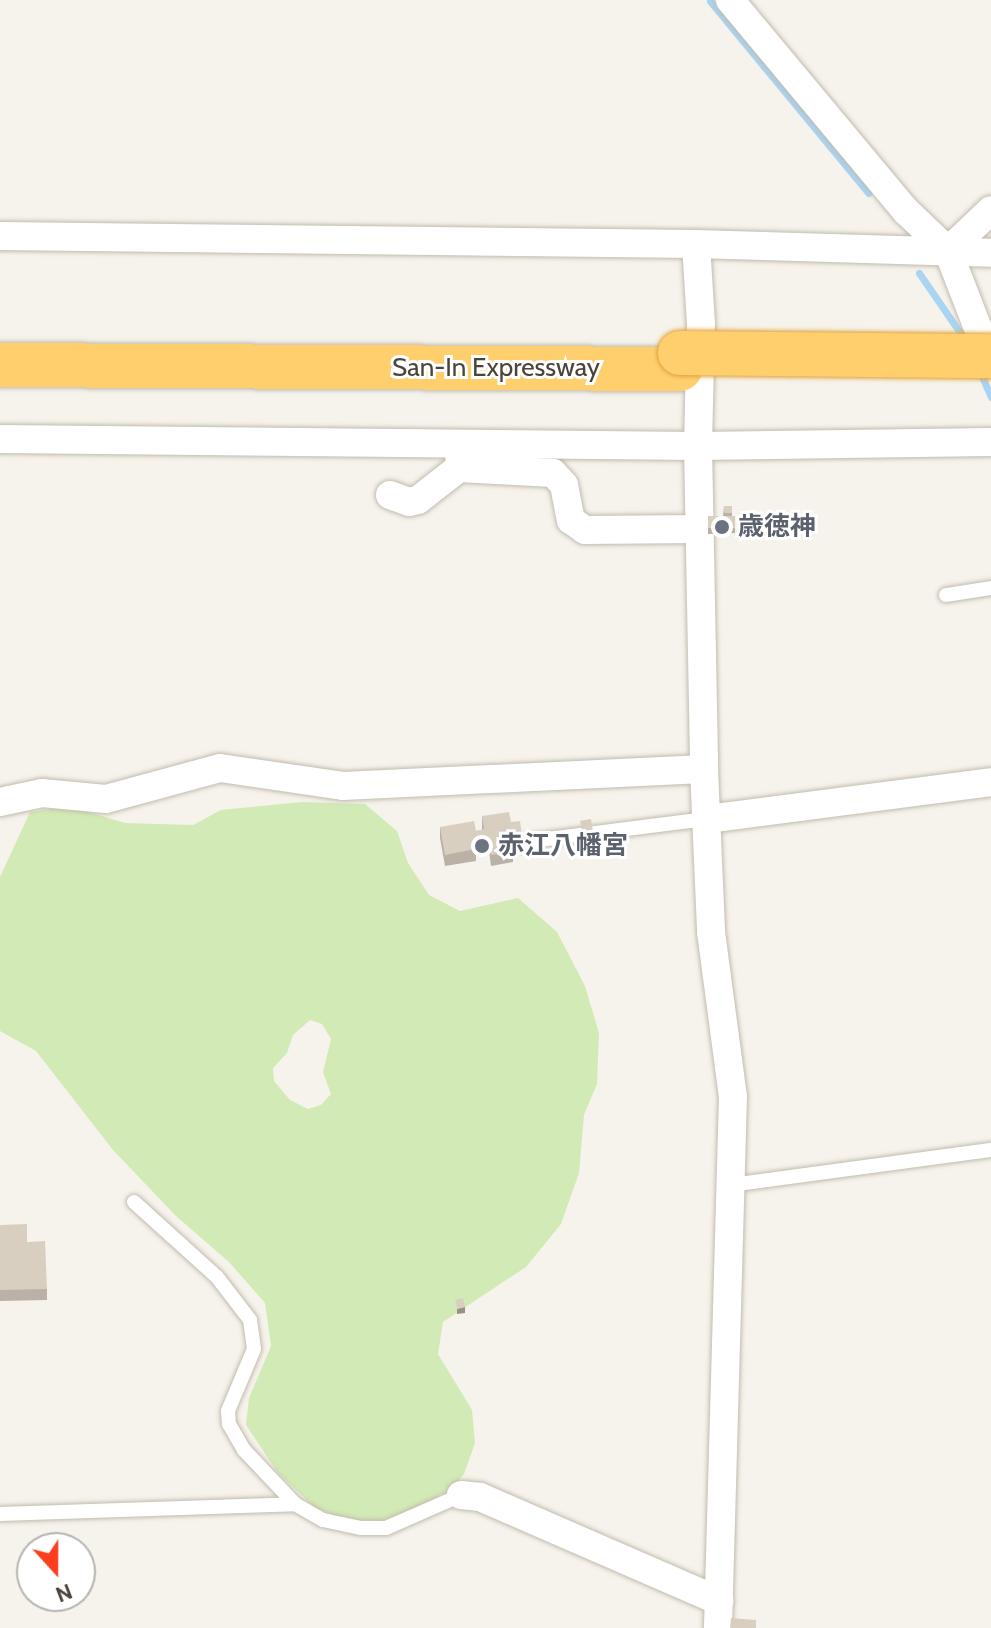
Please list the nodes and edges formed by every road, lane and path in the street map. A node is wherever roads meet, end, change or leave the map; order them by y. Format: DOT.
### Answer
graph roads {
  1 [pos="730,0"];
  2 [pos="991,210"];
  3 [pos="0,236"];
  4 [pos="696,244"];
  5 [pos="948,251"];
  6 [pos="991,253"];
  7 [pos="0,346"];
  8 [pos="991,359"];
  9 [pos="680,361"];
  10 [pos="0,365"];
  11 [pos="991,377"];
  12 [pos="0,439"];
  13 [pos="991,442"];
  14 [pos="698,446"];
  15 [pos="460,456"];
  16 [pos="390,495"];
  17 [pos="700,529"];
  18 [pos="991,588"];
  19 [pos="946,595"];
  20 [pos="704,769"];
  21 [pos="991,782"];
  22 [pos="0,802"];
  23 [pos="707,819"];
  24 [pos="524,842"];
  25 [pos="991,1150"];
  26 [pos="731,1185"];
  27 [pos="134,1202"];
  28 [pos="461,1495"];
  29 [pos="295,1504"];
  30 [pos="0,1514"];
  31 [pos="719,1615"];
  1 -- 5 [label="street"];
  2 -- 5 [label="street"];
  3 -- 4 [label="street"];
  4 -- 5 [label="street"];
  4 -- 14 [label="street"];
  5 -- 6 [label="street"];
  5 -- 8 [label="street"];
  7 -- 9 [label="highway, San-In Expressway"];
  8 -- 9 [label="highway, San-In Expressway, bridge"];
  9 -- 10 [label="highway, San-In Expressway"];
  9 -- 11 [label="highway, San-In Expressway"];
  12 -- 15 [label="street"];
  13 -- 14 [label="street"];
  14 -- 15 [label="street"];
  14 -- 17 [label="street"];
  15 -- 16 [label="street"];
  15 -- 17 [label="street"];
  17 -- 20 [label="street"];
  18 -- 19 [label="lane"];
  20 -- 22 [label="street"];
  20 -- 23 [label="street"];
  21 -- 23 [label="street"];
  23 -- 24 [label="lane"];
  23 -- 26 [label="street"];
  25 -- 26 [label="lane"];
  26 -- 31 [label="street"];
  27 -- 29 [label="lane"];
  28 -- 29 [label="lane"];
  28 -- 31 [label="street"];
  29 -- 30 [label="lane"];
}
